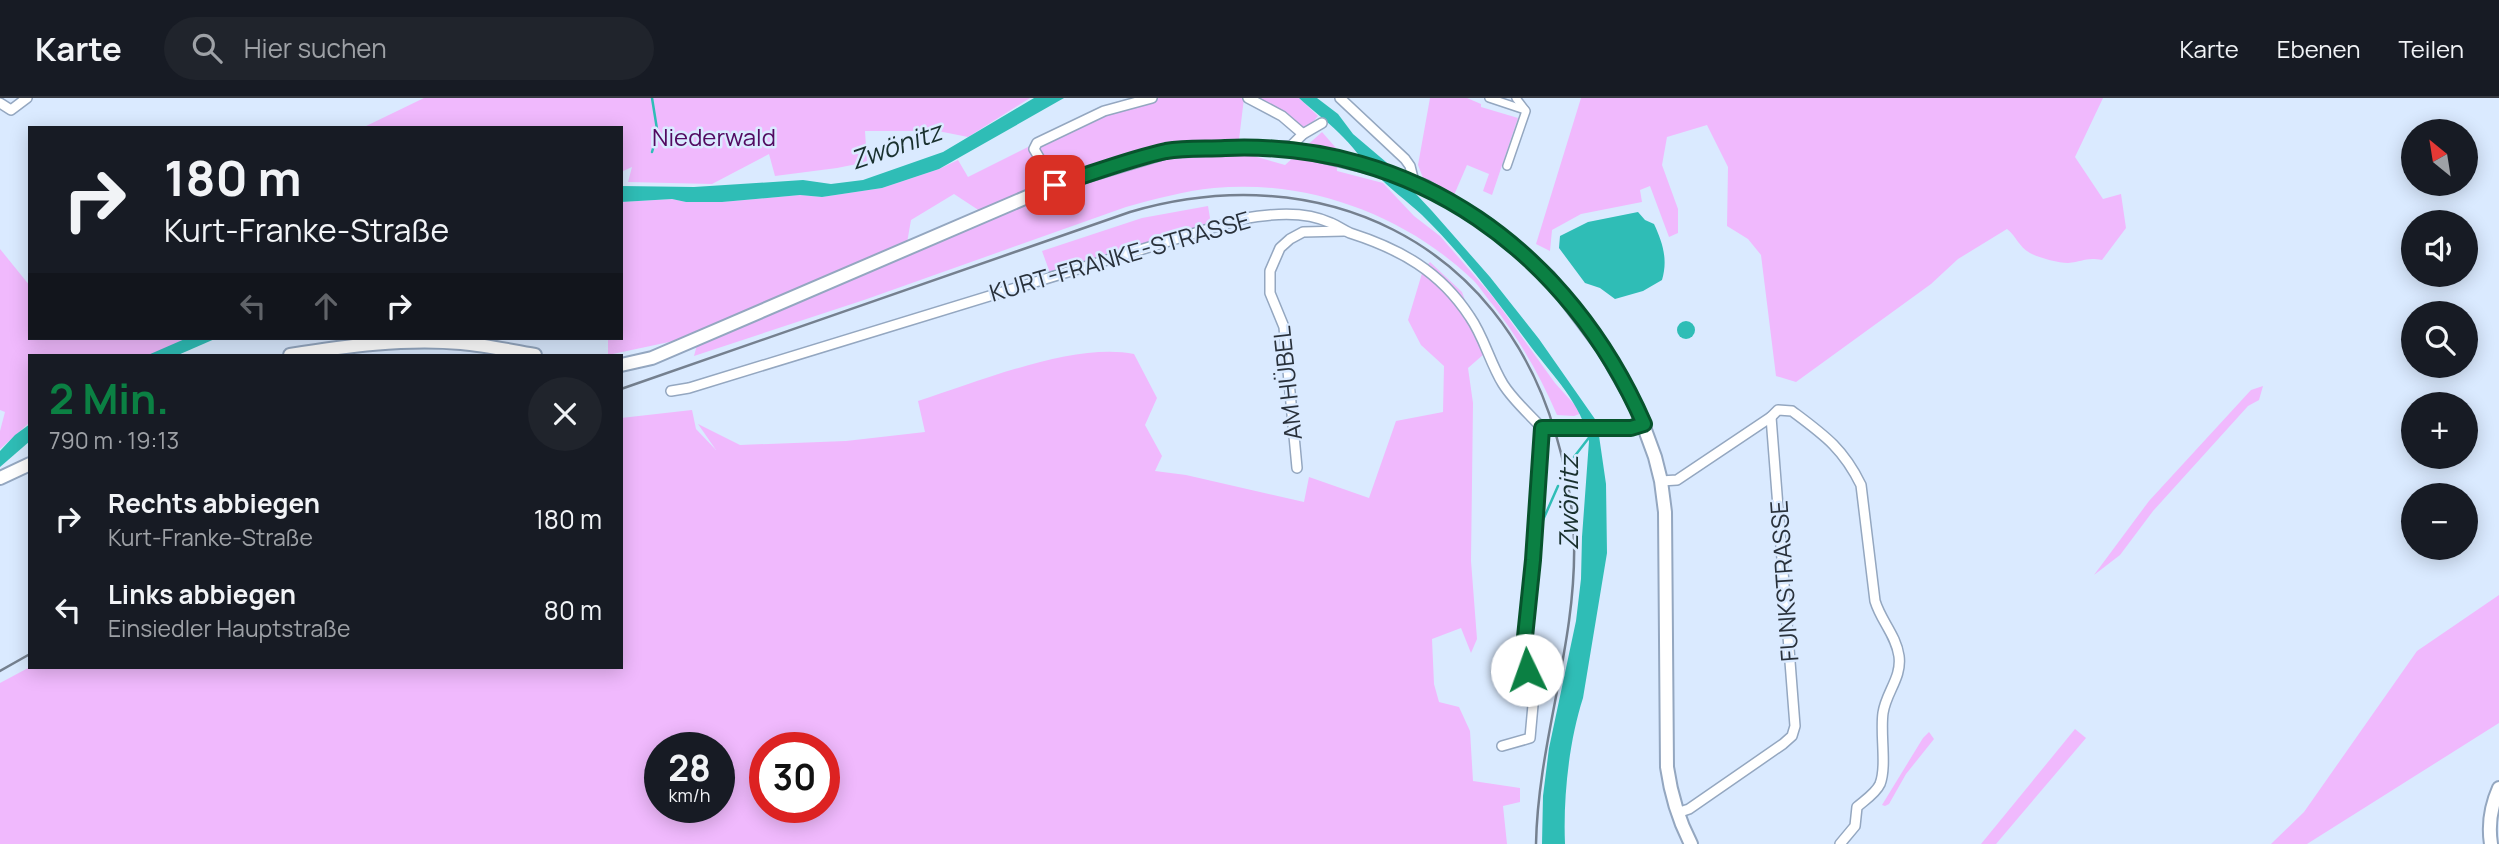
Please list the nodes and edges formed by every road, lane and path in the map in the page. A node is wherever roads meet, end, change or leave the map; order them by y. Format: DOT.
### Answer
graph roads {
  1 [pos="27,98"];
  2 [pos="1152,98"];
  3 [pos="1248,98"];
  4 [pos="1340,98"];
  5 [pos="1489,98"];
  6 [pos="1516,98"];
  7 [pos="0,103"];
  8 [pos="1526,111"];
  9 [pos="1322,123"];
  10 [pos="1303,134"];
  11 [pos="1289,148"];
  12 [pos="1507,166"];
  13 [pos="1414,182"];
  14 [pos="1055,185"];
  15 [pos="1346,231"];
  16 [pos="298,354"];
  17 [pos="529,354"];
  18 [pos="623,365"];
  19 [pos="671,391"];
  20 [pos="1771,417"];
  21 [pos="1644,424"];
  22 [pos="1542,428"];
  23 [pos="28,465"];
  24 [pos="1297,468"];
  25 [pos="0,478"];
  26 [pos="1661,481"];
  27 [pos="1502,746"];
  28 [pos="2499,788"];
  29 [pos="1677,813"];
  30 [pos="1691,844"];
  31 [pos="1840,844"];
  32 [pos="2491,844"];
  1 -- 7 [label="street"];
  2 -- 14 [label="street"];
  3 -- 10 [label="street"];
  4 -- 13 [label="street"];
  5 -- 8 [label="street"];
  6 -- 8 [label="street"];
  8 -- 12 [label="street"];
  9 -- 10 [label="street"];
  10 -- 11 [label="street"];
  11 -- 13 [label="main road"];
  11 -- 14 [label="main road"];
  13 -- 21 [label="main road"];
  14 -- 18 [label="main road"];
  15 -- 19 [label="street, KURT-FRANKE-STRASSE"];
  15 -- 22 [label="street, KURT-FRANKE-STRASSE"];
  15 -- 24 [label="street, AM HÜBEL"];
  16 -- 17 [label="main road"];
  20 -- 26 [label="street"];
  20 -- 29 [label="street, FUNKSTRASSE"];
  20 -- 31 [label="street"];
  21 -- 22 [label="street"];
  21 -- 26 [label="main road"];
  22 -- 27 [label="street"];
  23 -- 25 [label="main road"];
  26 -- 29 [label="main road"];
  28 -- 32 [label="main road"];
  29 -- 30 [label="main road"];
}
